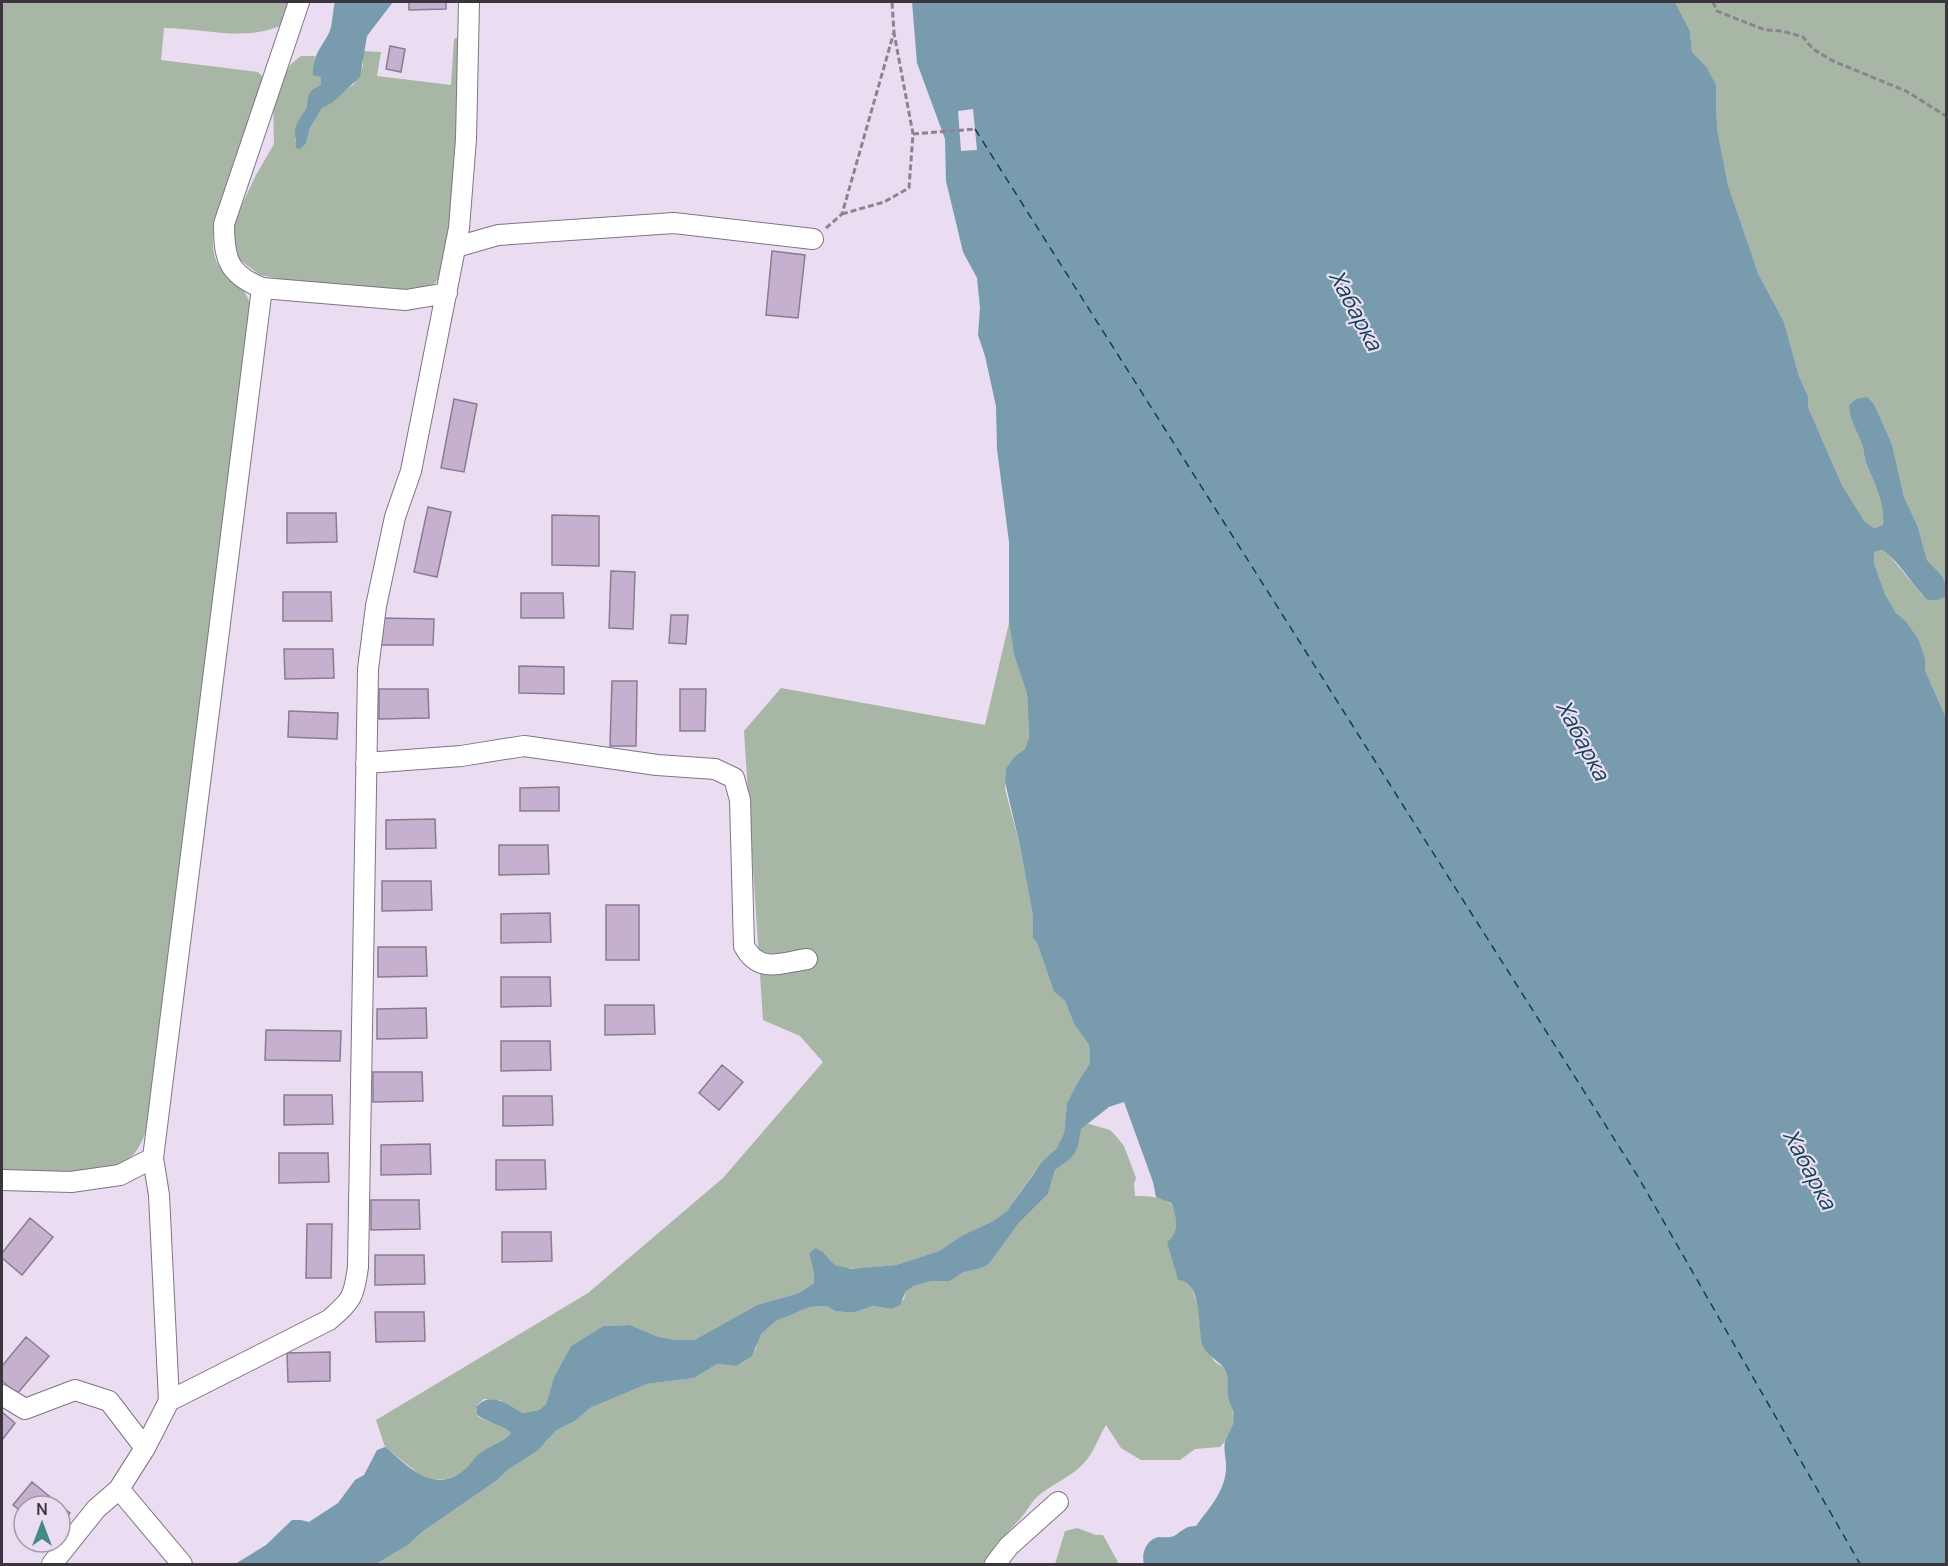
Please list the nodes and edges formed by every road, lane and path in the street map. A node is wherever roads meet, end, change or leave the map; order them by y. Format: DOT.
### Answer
graph roads {
  1 [pos="299,2"];
  2 [pos="469,2"];
  3 [pos="892,2"];
  4 [pos="1713,2"];
  5 [pos="894,32"];
  6 [pos="1947,116"];
  7 [pos="975,129"];
  8 [pos="913,134"];
  9 [pos="842,214"];
  10 [pos="813,238"];
  11 [pos="456,247"];
  12 [pos="261,288"];
  13 [pos="447,293"];
  14 [pos="366,763"];
  15 [pos="807,958"];
  16 [pos="153,1158"];
  17 [pos="2,1180"];
  18 [pos="2,1395"];
  19 [pos="169,1401"];
  20 [pos="145,1448"];
  21 [pos="119,1488"];
  22 [pos="1058,1502"];
  23 [pos="52,1564"];
  24 [pos="182,1564"];
  25 [pos="995,1564"];
  1 -- 12 [label="street"];
  2 -- 11 [label="street"];
  3 -- 5 [label="path"];
  4 -- 6 [label="path"];
  5 -- 8 [label="path"];
  5 -- 9 [label="path"];
  7 -- 8 [label="path"];
  8 -- 9 [label="path"];
  9 -- 10 [label="path"];
  10 -- 11 [label="street"];
  11 -- 13 [label="street"];
  12 -- 13 [label="street"];
  12 -- 16 [label="street"];
  13 -- 14 [label="street"];
  14 -- 15 [label="street"];
  14 -- 19 [label="street"];
  16 -- 17 [label="street"];
  16 -- 19 [label="street"];
  18 -- 20 [label="street"];
  19 -- 20 [label="street"];
  20 -- 21 [label="street"];
  21 -- 23 [label="street"];
  21 -- 24 [label="street"];
  22 -- 25 [label="street"];
}
